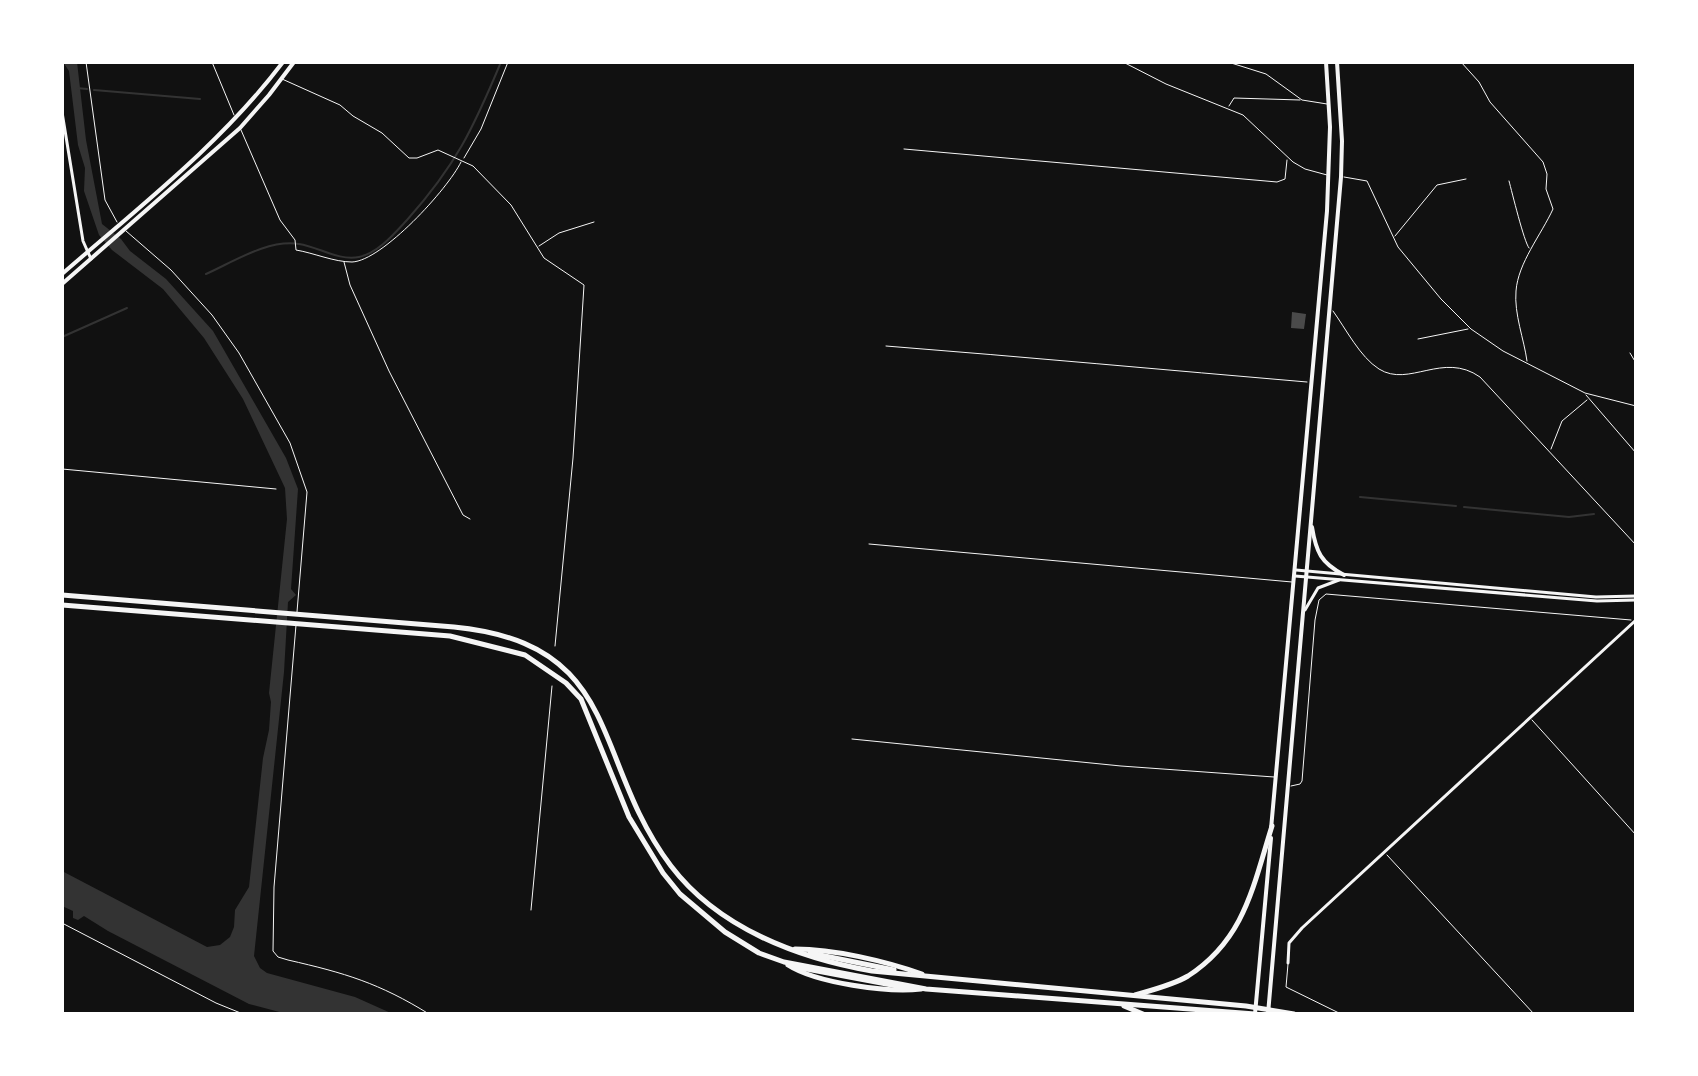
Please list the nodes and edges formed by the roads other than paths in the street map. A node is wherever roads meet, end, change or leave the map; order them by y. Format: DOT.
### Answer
graph roads {
  1 [pos="86,62"];
  2 [pos="212,62"];
  3 [pos="283,62"];
  4 [pos="294,62"];
  5 [pos="508,62"];
  6 [pos="1123,62"];
  7 [pos="1228,62"];
  8 [pos="1326,62"];
  9 [pos="1337,62"];
  10 [pos="1461,62"];
  11 [pos="1232,63"];
  12 [pos="275,73"];
  13 [pos="282,79"];
  14 [pos="1302,100"];
  15 [pos="1329,104"];
  16 [pos="1228,108"];
  17 [pos="62,112"];
  18 [pos="236,120"];
  19 [pos="240,128"];
  20 [pos="904,149"];
  21 [pos="1287,157"];
  22 [pos="461,159"];
  23 [pos="1329,176"];
  24 [pos="1341,177"];
  25 [pos="1466,179"];
  26 [pos="1509,181"];
  27 [pos="594,222"];
  28 [pos="118,225"];
  29 [pos="123,231"];
  30 [pos="1393,238"];
  31 [pos="537,248"];
  32 [pos="1532,249"];
  33 [pos="87,253"];
  34 [pos="91,259"];
  35 [pos="344,261"];
  36 [pos="62,274"];
  37 [pos="62,284"];
  38 [pos="1329,306"];
  39 [pos="1471,329"];
  40 [pos="1418,339"];
  41 [pos="886,346"];
  42 [pos="1630,353"];
  43 [pos="1527,361"];
  44 [pos="1636,363"];
  45 [pos="1313,383"];
  46 [pos="1585,393"];
  47 [pos="1589,398"];
  48 [pos="1636,406"];
  49 [pos="1549,452"];
  50 [pos="1636,453"];
  51 [pos="62,469"];
  52 [pos="276,489"];
  53 [pos="470,519"];
  54 [pos="1311,520"];
  55 [pos="869,544"];
  56 [pos="1636,545"];
  57 [pos="1306,574"];
  58 [pos="1295,576"];
  59 [pos="1343,577"];
  60 [pos="62,595"];
  61 [pos="1636,598"];
  62 [pos="62,605"];
  63 [pos="1303,613"];
  64 [pos="1635,621"];
  65 [pos="555,646"];
  66 [pos="552,686"];
  67 [pos="1530,718"];
  68 [pos="852,739"];
  69 [pos="1276,777"];
  70 [pos="1288,786"];
  71 [pos="1272,826"];
  72 [pos="1636,835"];
  73 [pos="1385,853"];
  74 [pos="531,910"];
  75 [pos="62,923"];
  76 [pos="792,949"];
  77 [pos="1288,963"];
  78 [pos="931,977"];
  79 [pos="1130,997"];
  80 [pos="1120,1004"];
  81 [pos="1245,1009"];
  82 [pos="243,1014"];
  83 [pos="429,1014"];
  84 [pos="1143,1014"];
  85 [pos="1255,1014"];
  86 [pos="1268,1014"];
  87 [pos="1294,1014"];
  88 [pos="1341,1014"];
  89 [pos="1534,1014"];
  1 -- 28 [label="lane"];
  2 -- 18 [label="lane"];
  3 -- 12 [label="main road"];
  4 -- 13 [label="main road"];
  5 -- 22 [label="lane"];
  6 -- 16 [label="lane"];
  7 -- 11 [label="lane"];
  8 -- 15 [label="main road"];
  9 -- 24 [label="main road"];
  10 -- 32 [label="lane"];
  11 -- 14 [label="lane"];
  12 -- 13 [label="lane"];
  12 -- 18 [label="main road"];
  13 -- 19 [label="main road"];
  13 -- 22 [label="lane"];
  14 -- 15 [label="lane"];
  14 -- 16 [label="lane"];
  15 -- 23 [label="main road"];
  16 -- 21 [label="lane"];
  17 -- 33 [label="street"];
  18 -- 28 [label="main road"];
  19 -- 29 [label="main road"];
  19 -- 35 [label="lane"];
  20 -- 21 [label="lane"];
  21 -- 23 [label="lane"];
  22 -- 31 [label="lane"];
  22 -- 35 [label="lane"];
  23 -- 45 [label="main road"];
  24 -- 30 [label="lane"];
  24 -- 38 [label="main road"];
  25 -- 30 [label="lane"];
  26 -- 32 [label="lane"];
  27 -- 31 [label="lane"];
  28 -- 33 [label="main road"];
  29 -- 34 [label="main road"];
  29 -- 83 [label="lane"];
  30 -- 39 [label="lane"];
  31 -- 65 [label="lane"];
  32 -- 43 [label="lane"];
  33 -- 34 [label="street"];
  33 -- 36 [label="main road"];
  34 -- 37 [label="main road"];
  35 -- 53 [label="lane"];
  38 -- 49 [label="lane"];
  38 -- 54 [label="main road"];
  39 -- 40 [label="lane"];
  39 -- 43 [label="lane"];
  41 -- 45 [label="lane"];
  42 -- 44 [label="lane"];
  43 -- 46 [label="lane"];
  45 -- 58 [label="main road"];
  46 -- 47 [label="lane"];
  46 -- 48 [label="lane"];
  47 -- 49 [label="lane"];
  47 -- 50 [label="lane"];
  49 -- 56 [label="lane"];
  51 -- 52 [label="lane"];
  54 -- 57 [label="main road"];
  54 -- 59 [label="main road"];
  55 -- 58 [label="lane"];
  57 -- 58 [label="street"];
  57 -- 59 [label="street"];
  57 -- 63 [label="main road"];
  58 -- 69 [label="main road"];
  59 -- 61 [label="street"];
  59 -- 63 [label="street"];
  60 -- 76 [label="highway"];
  62 -- 80 [label="highway"];
  63 -- 70 [label="main road"];
  64 -- 67 [label="street"];
  64 -- 70 [label="lane"];
  66 -- 74 [label="lane"];
  67 -- 72 [label="lane"];
  67 -- 73 [label="street"];
  68 -- 69 [label="lane"];
  69 -- 71 [label="main road"];
  70 -- 86 [label="main road"];
  71 -- 79 [label="highway"];
  71 -- 85 [label="main road"];
  73 -- 77 [label="street"];
  73 -- 89 [label="lane"];
  75 -- 82 [label="lane"];
  76 -- 78 [label="highway"];
  76 -- 78 [label="highway"];
  77 -- 88 [label="lane"];
  78 -- 79 [label="highway"];
  79 -- 81 [label="highway"];
  80 -- 81 [label="highway"];
  80 -- 84 [label="highway"];
  81 -- 85 [label="highway"];
  81 -- 87 [label="highway"];
}
